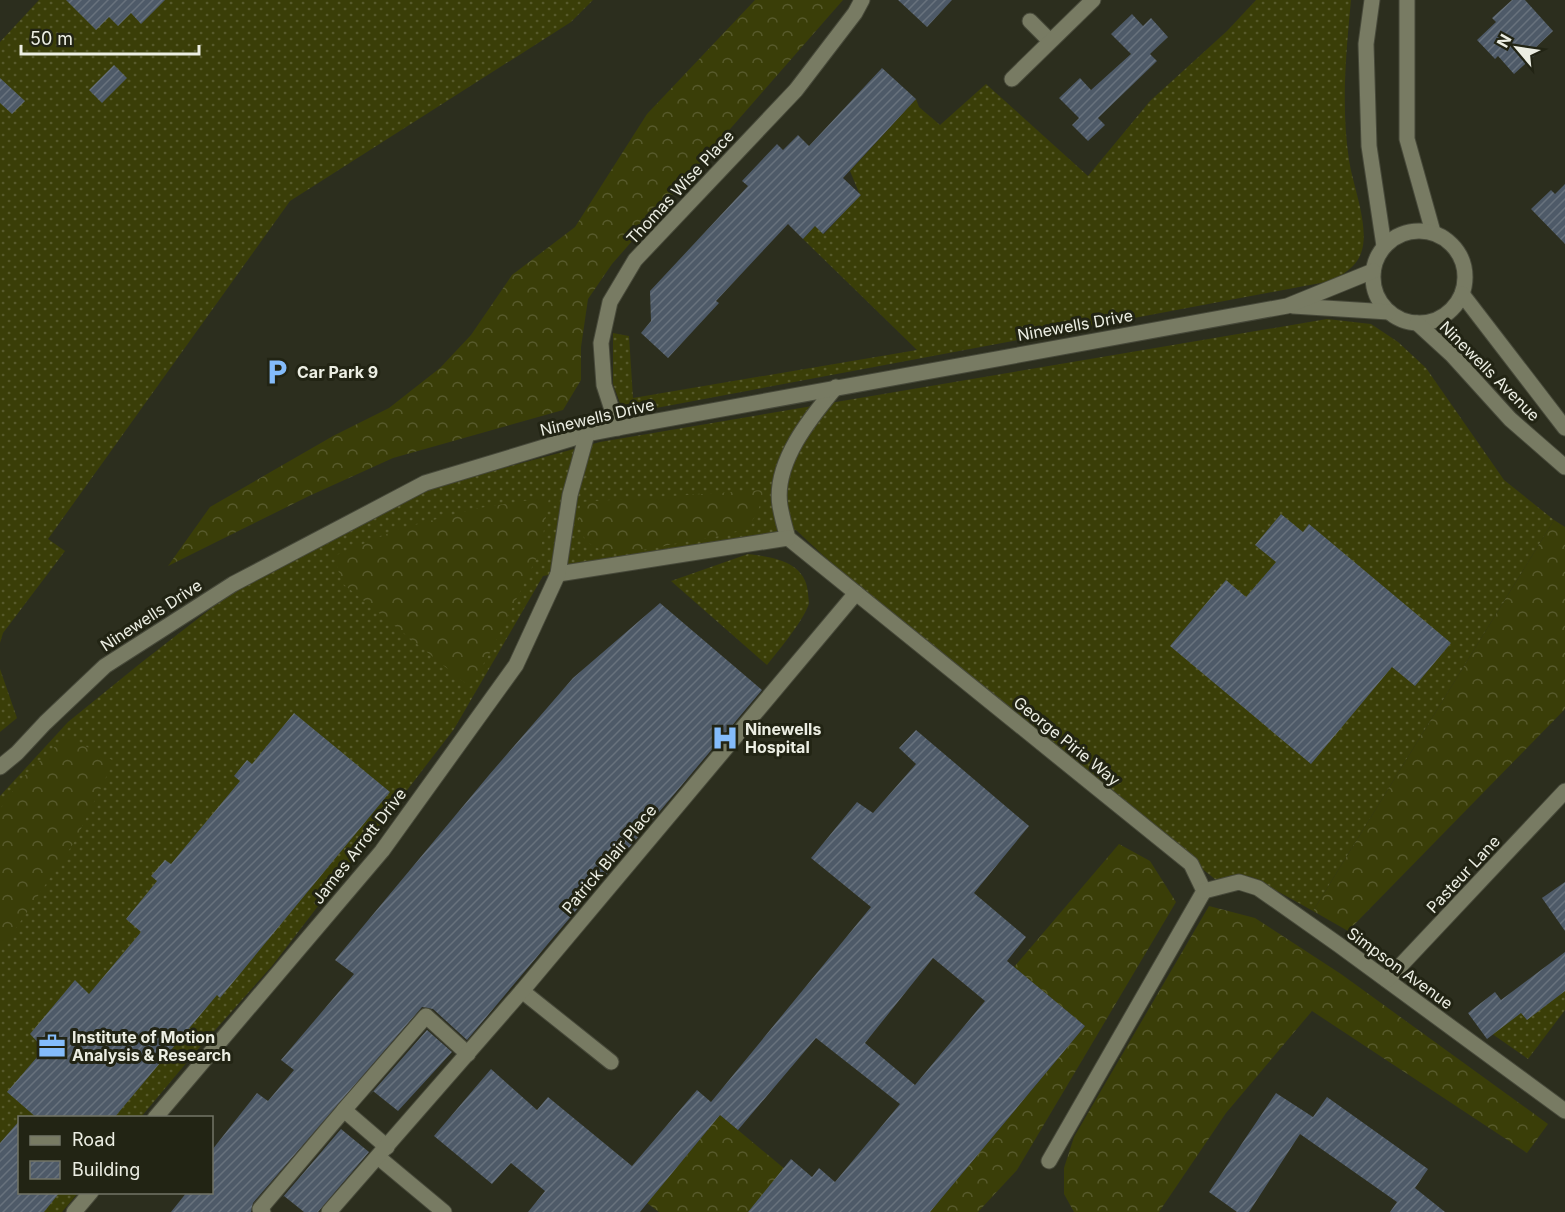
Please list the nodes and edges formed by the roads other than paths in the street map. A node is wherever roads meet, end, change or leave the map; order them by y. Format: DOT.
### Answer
graph roads {
  1 [pos="862,0"];
  2 [pos="1093,0"];
  3 [pos="1372,0"];
  4 [pos="1407,0"];
  5 [pos="1030,21"];
  6 [pos="1050,41"];
  7 [pos="1012,79"];
  8 [pos="1433,232"];
  9 [pos="1384,246"];
  10 [pos="1373,271"];
  11 [pos="1462,294"];
  12 [pos="1287,306"];
  13 [pos="1389,312"];
  14 [pos="1417,323"];
  15 [pos="836,387"];
  16 [pos="618,428"];
  17 [pos="1565,428"];
  18 [pos="587,434"];
  19 [pos="1565,467"];
  20 [pos="788,538"];
  21 [pos="558,574"];
  22 [pos="856,593"];
  23 [pos="0,767"];
  24 [pos="1565,791"];
  25 [pos="1204,891"];
  26 [pos="1387,980"];
  27 [pos="522,991"];
  28 [pos="468,1054"];
  29 [pos="611,1062"];
  30 [pos="344,1110"];
  31 [pos="1565,1111"];
  32 [pos="157,1116"];
  33 [pos="382,1152"];
  34 [pos="1049,1161"];
  35 [pos="89,1194"];
  36 [pos="339,1209"];
  37 [pos="74,1212"];
  38 [pos="263,1212"];
  39 [pos="444,1212"];
  1 -- 16 [label="street, Thomas Wise Place"];
  2 -- 6 [label="street"];
  3 -- 9 [label="street"];
  4 -- 8 [label="street"];
  5 -- 6 [label="street"];
  6 -- 7 [label="street"];
  8 -- 9 [label="street"];
  8 -- 11 [label="street"];
  9 -- 10 [label="street"];
  10 -- 12 [label="street, Ninewells Drive"];
  10 -- 13 [label="street"];
  11 -- 14 [label="street, Ninewells Avenue"];
  11 -- 17 [label="street, Ninewells Avenue"];
  12 -- 13 [label="street, Ninewells Drive"];
  12 -- 15 [label="street, Ninewells Drive"];
  13 -- 14 [label="street, Ninewells Avenue"];
  14 -- 19 [label="street, Ninewells Avenue"];
  15 -- 16 [label="street, Ninewells Drive"];
  15 -- 20 [label="street"];
  16 -- 18 [label="street, Ninewells Drive"];
  18 -- 21 [label="street, James Arrott Drive"];
  18 -- 23 [label="street, Ninewells Drive"];
  20 -- 21 [label="street"];
  20 -- 22 [label="street, George Pirie Way"];
  21 -- 32 [label="street, James Arrott Drive"];
  22 -- 25 [label="street, George Pirie Way"];
  22 -- 27 [label="street, Patrick Blair Place"];
  24 -- 26 [label="street, Pasteur Lane"];
  25 -- 26 [label="street, Simpson Avenue"];
  25 -- 34 [label="street"];
  26 -- 31 [label="street, Simpson Avenue"];
  27 -- 28 [label="street, Patrick Blair Place"];
  27 -- 29 [label="street"];
  28 -- 30 [label="street"];
  28 -- 33 [label="street, Patrick Blair Place"];
  30 -- 33 [label="street"];
  30 -- 38 [label="street"];
  33 -- 36 [label="street, Patrick Blair Place"];
  33 -- 39 [label="street"];
  35 -- 37 [label="street"];
}
